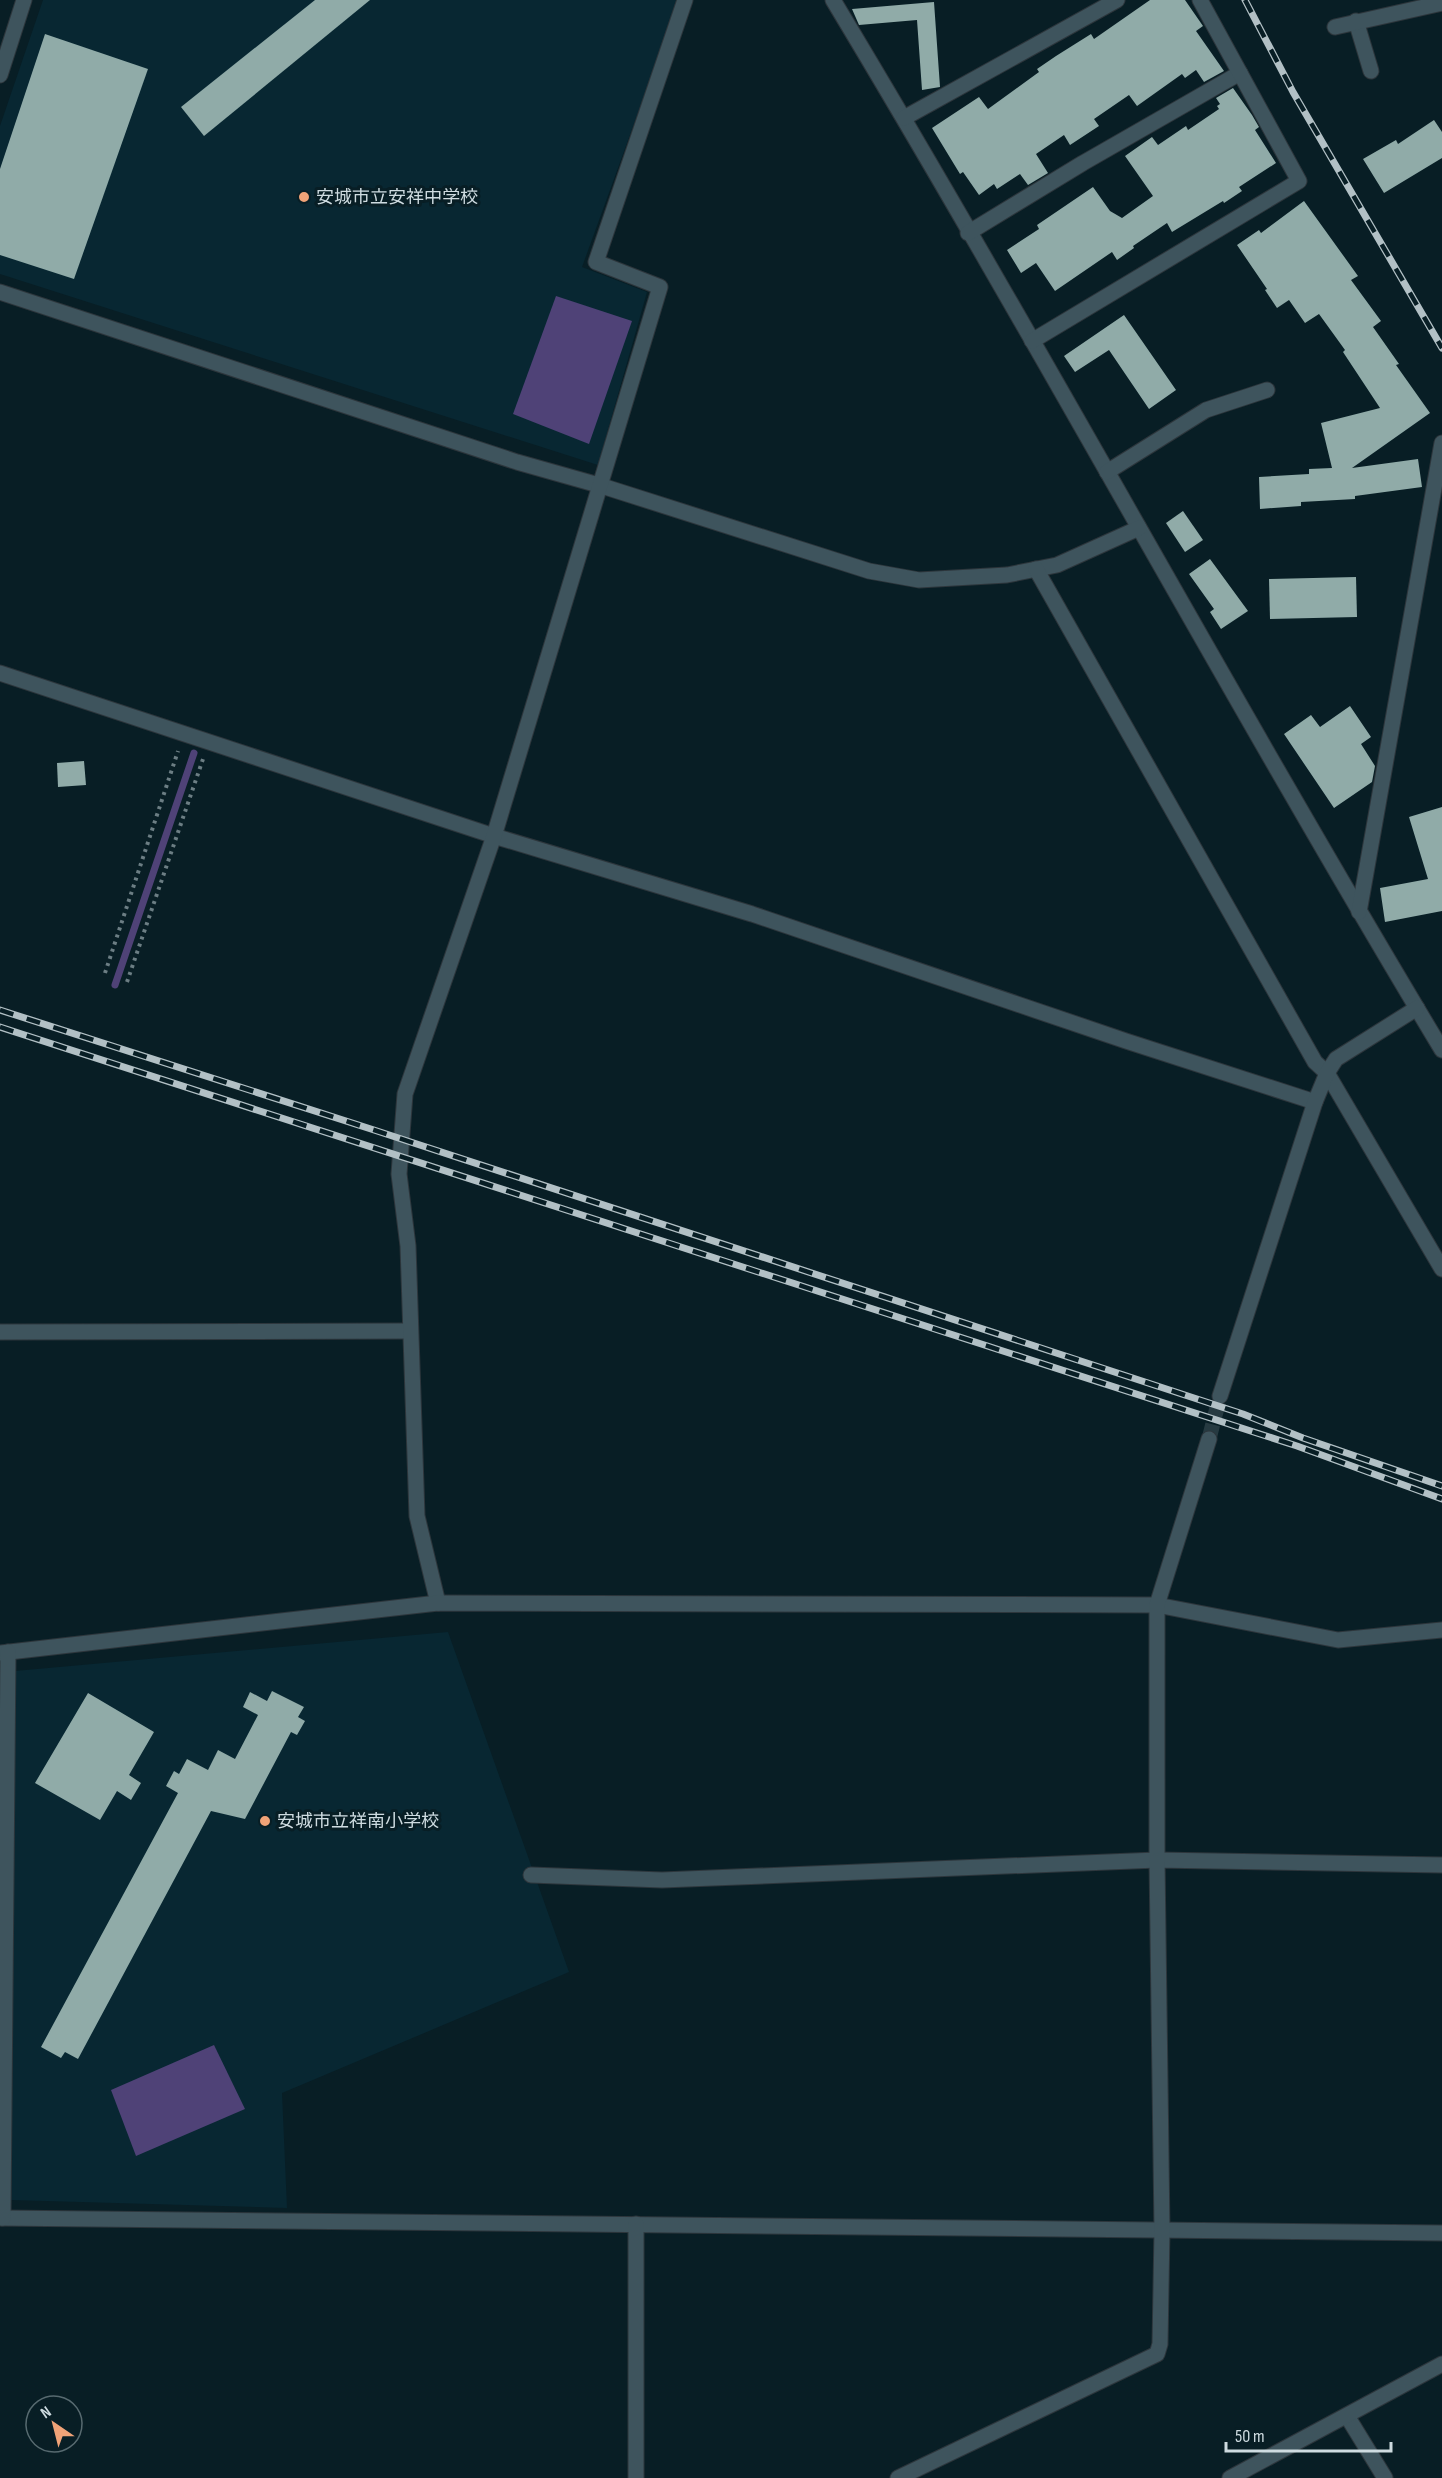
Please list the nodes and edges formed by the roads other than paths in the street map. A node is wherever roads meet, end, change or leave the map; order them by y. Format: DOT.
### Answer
graph roads {
  1 [pos="24,0"];
  2 [pos="685,0"];
  3 [pos="833,0"];
  4 [pos="1117,0"];
  5 [pos="1200,0"];
  6 [pos="1442,3"];
  7 [pos="1356,21"];
  8 [pos="1335,27"];
  9 [pos="1371,71"];
  10 [pos="1240,74"];
  11 [pos="0,75"];
  12 [pos="904,118"];
  13 [pos="968,233"];
  14 [pos="0,292"];
  15 [pos="1032,341"];
  16 [pos="1267,390"];
  17 [pos="1442,443"];
  18 [pos="1107,472"];
  19 [pos="602,486"];
  20 [pos="1139,528"];
  21 [pos="1036,569"];
  22 [pos="0,673"];
  23 [pos="494,836"];
  24 [pos="1359,912"];
  25 [pos="1417,1008"];
  26 [pos="1442,1050"];
  27 [pos="1327,1073"];
  28 [pos="1315,1102"];
  29 [pos="1442,1269"];
  30 [pos="410,1331"];
  31 [pos="0,1332"];
  32 [pos="1221,1395"];
  33 [pos="1209,1439"];
  34 [pos="438,1603"];
  35 [pos="1157,1605"];
  36 [pos="1442,1630"];
  37 [pos="4,1652"];
  38 [pos="1157,1860"];
  39 [pos="1442,1865"];
  40 [pos="531,1875"];
  41 [pos="1,2218"];
  42 [pos="636,2224"];
  43 [pos="1162,2230"];
  44 [pos="1442,2233"];
  45 [pos="1442,2364"];
  46 [pos="1347,2416"];
  47 [pos="636,2478"];
  48 [pos="898,2478"];
  49 [pos="1230,2478"];
  50 [pos="1385,2478"];
  1 -- 11 [label="street"];
  2 -- 19 [label="street"];
  3 -- 12 [label="street"];
  4 -- 12 [label="street"];
  5 -- 10 [label="street"];
  6 -- 7 [label="street"];
  7 -- 8 [label="street"];
  7 -- 9 [label="street"];
  10 -- 13 [label="street"];
  10 -- 15 [label="street"];
  12 -- 13 [label="street"];
  13 -- 15 [label="street"];
  14 -- 19 [label="street"];
  15 -- 18 [label="street"];
  16 -- 18 [label="street"];
  17 -- 24 [label="street"];
  18 -- 20 [label="street"];
  19 -- 21 [label="street"];
  19 -- 23 [label="street"];
  20 -- 21 [label="street"];
  20 -- 24 [label="street"];
  21 -- 27 [label="street"];
  22 -- 23 [label="street"];
  23 -- 28 [label="street"];
  23 -- 30 [label="street"];
  24 -- 25 [label="street"];
  25 -- 26 [label="street"];
  25 -- 27 [label="street"];
  27 -- 28 [label="street"];
  27 -- 29 [label="street"];
  28 -- 32 [label="street"];
  30 -- 31 [label="street"];
  30 -- 34 [label="street"];
  33 -- 35 [label="street"];
  34 -- 35 [label="street"];
  34 -- 37 [label="street"];
  35 -- 36 [label="street"];
  35 -- 38 [label="street"];
  37 -- 41 [label="street"];
  38 -- 39 [label="street"];
  38 -- 40 [label="street"];
  38 -- 43 [label="street"];
  41 -- 42 [label="street"];
  42 -- 43 [label="street"];
  42 -- 47 [label="street"];
  43 -- 44 [label="street"];
  43 -- 48 [label="street"];
  45 -- 46 [label="street"];
  46 -- 49 [label="street"];
  46 -- 50 [label="street"];
}
